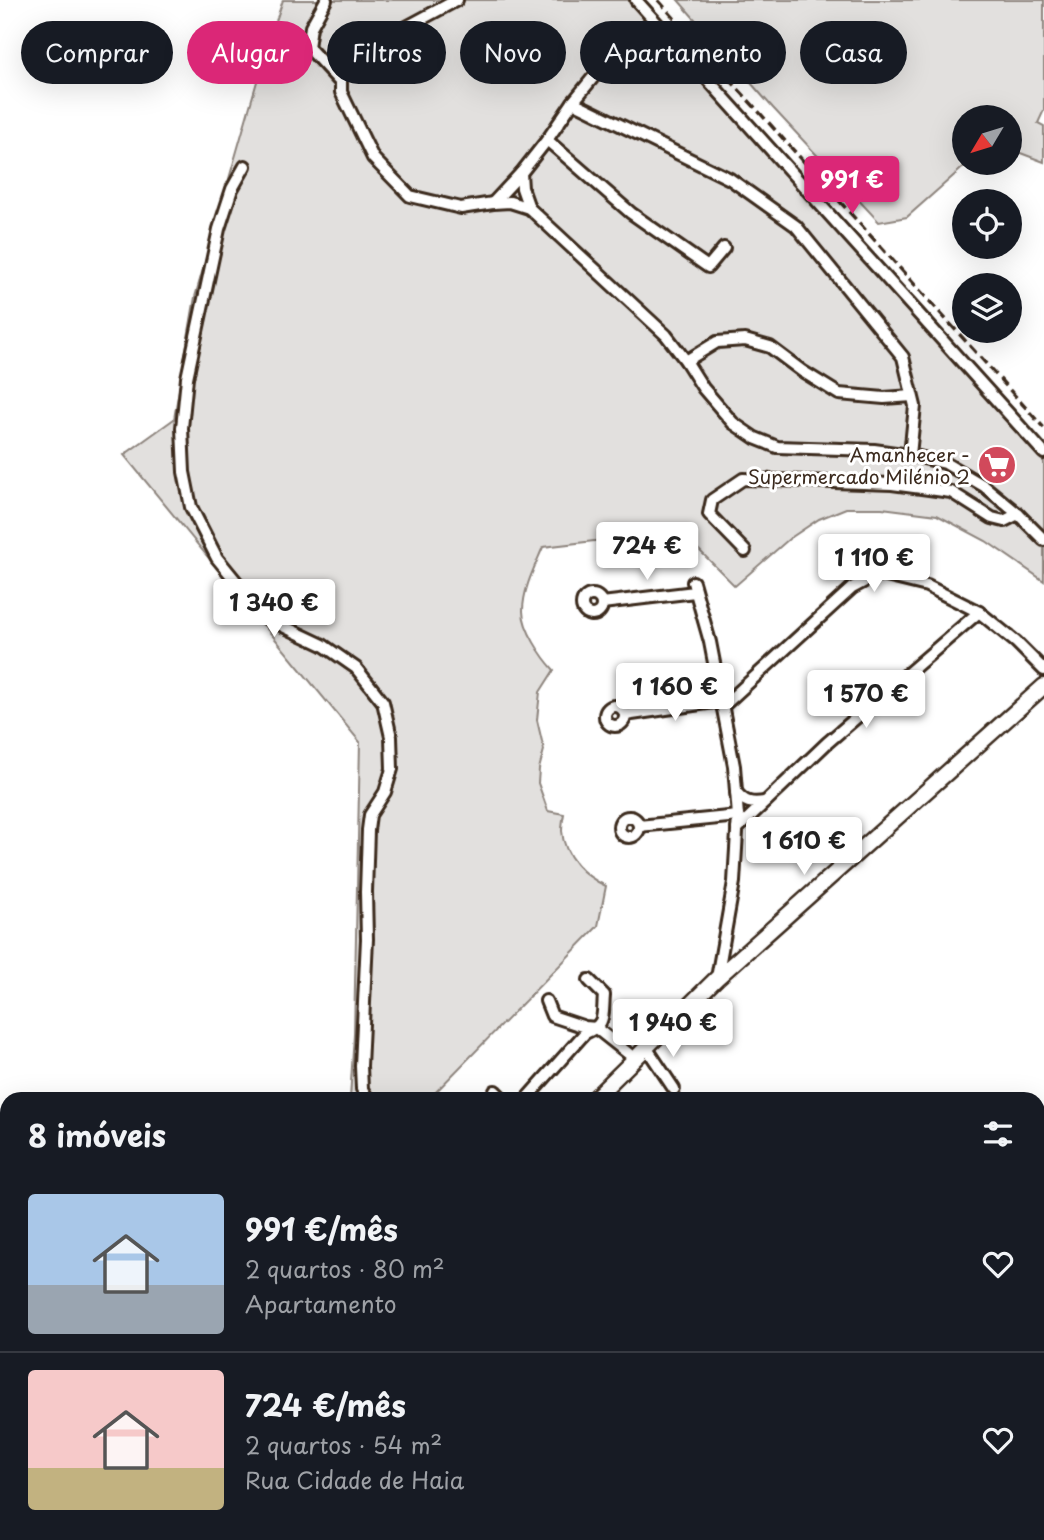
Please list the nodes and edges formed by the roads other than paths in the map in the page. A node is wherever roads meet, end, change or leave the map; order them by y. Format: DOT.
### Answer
graph roads {
  1 [pos="326,0"];
  2 [pos="457,0"];
  3 [pos="636,0"];
  4 [pos="418,21"];
  5 [pos="327,68"];
  6 [pos="340,84"];
  7 [pos="588,84"];
  8 [pos="573,102"];
  9 [pos="547,140"];
  10 [pos="246,166"];
  11 [pos="521,173"];
  12 [pos="493,203"];
  13 [pos="529,208"];
  14 [pos="724,248"];
  15 [pos="686,361"];
  16 [pos="912,396"];
  17 [pos="1044,453"];
  18 [pos="910,455"];
  19 [pos="1018,514"];
  20 [pos="1044,540"];
  21 [pos="745,551"];
  22 [pos="602,603"];
  23 [pos="979,612"];
  24 [pos="1044,670"];
  25 [pos="1044,686"];
  26 [pos="722,704"];
  27 [pos="625,715"];
  28 [pos="736,792"];
  29 [pos="765,802"];
  30 [pos="737,816"];
  31 [pos="639,826"];
  32 [pos="737,829"];
  33 [pos="717,978"];
  34 [pos="589,980"];
  35 [pos="546,1001"];
  36 [pos="596,1028"];
  37 [pos="646,1046"];
  38 [pos="634,1058"];
  39 [pos="674,1089"];
  40 [pos="364,1092"];
  41 [pos="532,1092"];
  42 [pos="601,1092"];
  1 -- 5 [label="street"];
  2 -- 4 [label="street"];
  3 -- 17 [label="street"];
  6 -- 12 [label="street"];
  7 -- 8 [label="street"];
  8 -- 9 [label="street"];
  8 -- 16 [label="street"];
  9 -- 11 [label="street"];
  9 -- 14 [label="street"];
  10 -- 40 [label="street"];
  11 -- 12 [label="street"];
  11 -- 13 [label="street"];
  12 -- 13 [label="street"];
  13 -- 15 [label="street"];
  15 -- 16 [label="street"];
  15 -- 18 [label="street"];
  16 -- 18 [label="street"];
  18 -- 19 [label="street"];
  19 -- 20 [label="street"];
  19 -- 21 [label="street"];
  22 -- 26 [label="street"];
  23 -- 24 [label="street"];
  23 -- 26 [label="street"];
  23 -- 29 [label="street"];
  25 -- 33 [label="street"];
  26 -- 27 [label="street"];
  26 -- 28 [label="street"];
  28 -- 29 [label="street"];
  28 -- 30 [label="street"];
  29 -- 32 [label="street"];
  30 -- 31 [label="street"];
  30 -- 32 [label="street"];
  32 -- 33 [label="street"];
  33 -- 37 [label="street"];
  34 -- 36 [label="street"];
  35 -- 36 [label="street"];
  36 -- 38 [label="street"];
  36 -- 41 [label="street"];
  37 -- 38 [label="street"];
  37 -- 39 [label="street"];
  38 -- 42 [label="street"];
}
